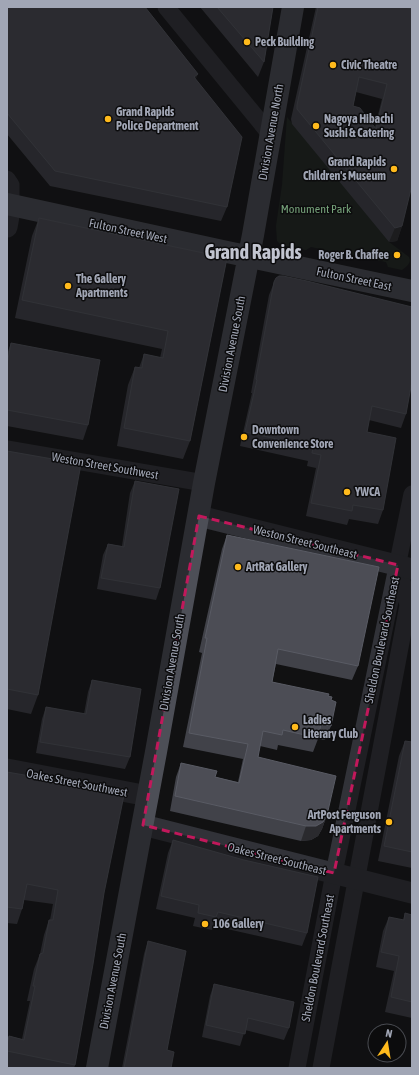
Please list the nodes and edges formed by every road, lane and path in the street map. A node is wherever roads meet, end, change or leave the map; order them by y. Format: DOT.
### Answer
graph roads {
  1 [pos="166,7"];
  2 [pos="293,7"];
  3 [pos="270,134"];
  4 [pos="7,179"];
  5 [pos="9,204"];
  6 [pos="7,227"];
  7 [pos="250,257"];
  8 [pos="412,291"];
  9 [pos="7,449"];
  10 [pos="204,483"];
  11 [pos="412,494"];
  12 [pos="199,516"];
  13 [pos="405,567"];
  14 [pos="7,769"];
  15 [pos="148,796"];
  16 [pos="142,825"];
  17 [pos="334,873"];
  18 [pos="356,878"];
  19 [pos="412,893"];
  20 [pos="97,1068"];
  21 [pos="297,1068"];
  22 [pos="321,1068"];
  1 -- 3 [label="street"];
  2 -- 3 [label="main road, Division Avenue North"];
  3 -- 7 [label="main road, Division Avenue North"];
  4 -- 5 [label="street"];
  5 -- 6 [label="street"];
  5 -- 7 [label="main road, Fulton Street West"];
  7 -- 8 [label="main road, Fulton Street East"];
  7 -- 10 [label="main road, Division Avenue South"];
  9 -- 10 [label="street, Weston Street Southwest"];
  10 -- 12 [label="main road, Division Avenue South"];
  11 -- 13 [label="street, Sheldon Boulevard Southeast"];
  12 -- 13 [label="street, Weston Street Southeast"];
  12 -- 15 [label="main road, Division Avenue South"];
  13 -- 17 [label="street, Sheldon Boulevard Southeast"];
  13 -- 18 [label="street, Sheldon Boulevard Southeast"];
  14 -- 15 [label="street, Oakes Street Southwest"];
  15 -- 16 [label="main road, Division Avenue South"];
  16 -- 17 [label="street, Oakes Street Southeast"];
  16 -- 20 [label="main road, Division Avenue South"];
  17 -- 18 [label="street, Oakes Street Southeast"];
  17 -- 21 [label="street, Sheldon Boulevard Southeast"];
  18 -- 19 [label="street, Oakes Street Southeast"];
  18 -- 22 [label="street, Sheldon Boulevard Southeast"];
}
